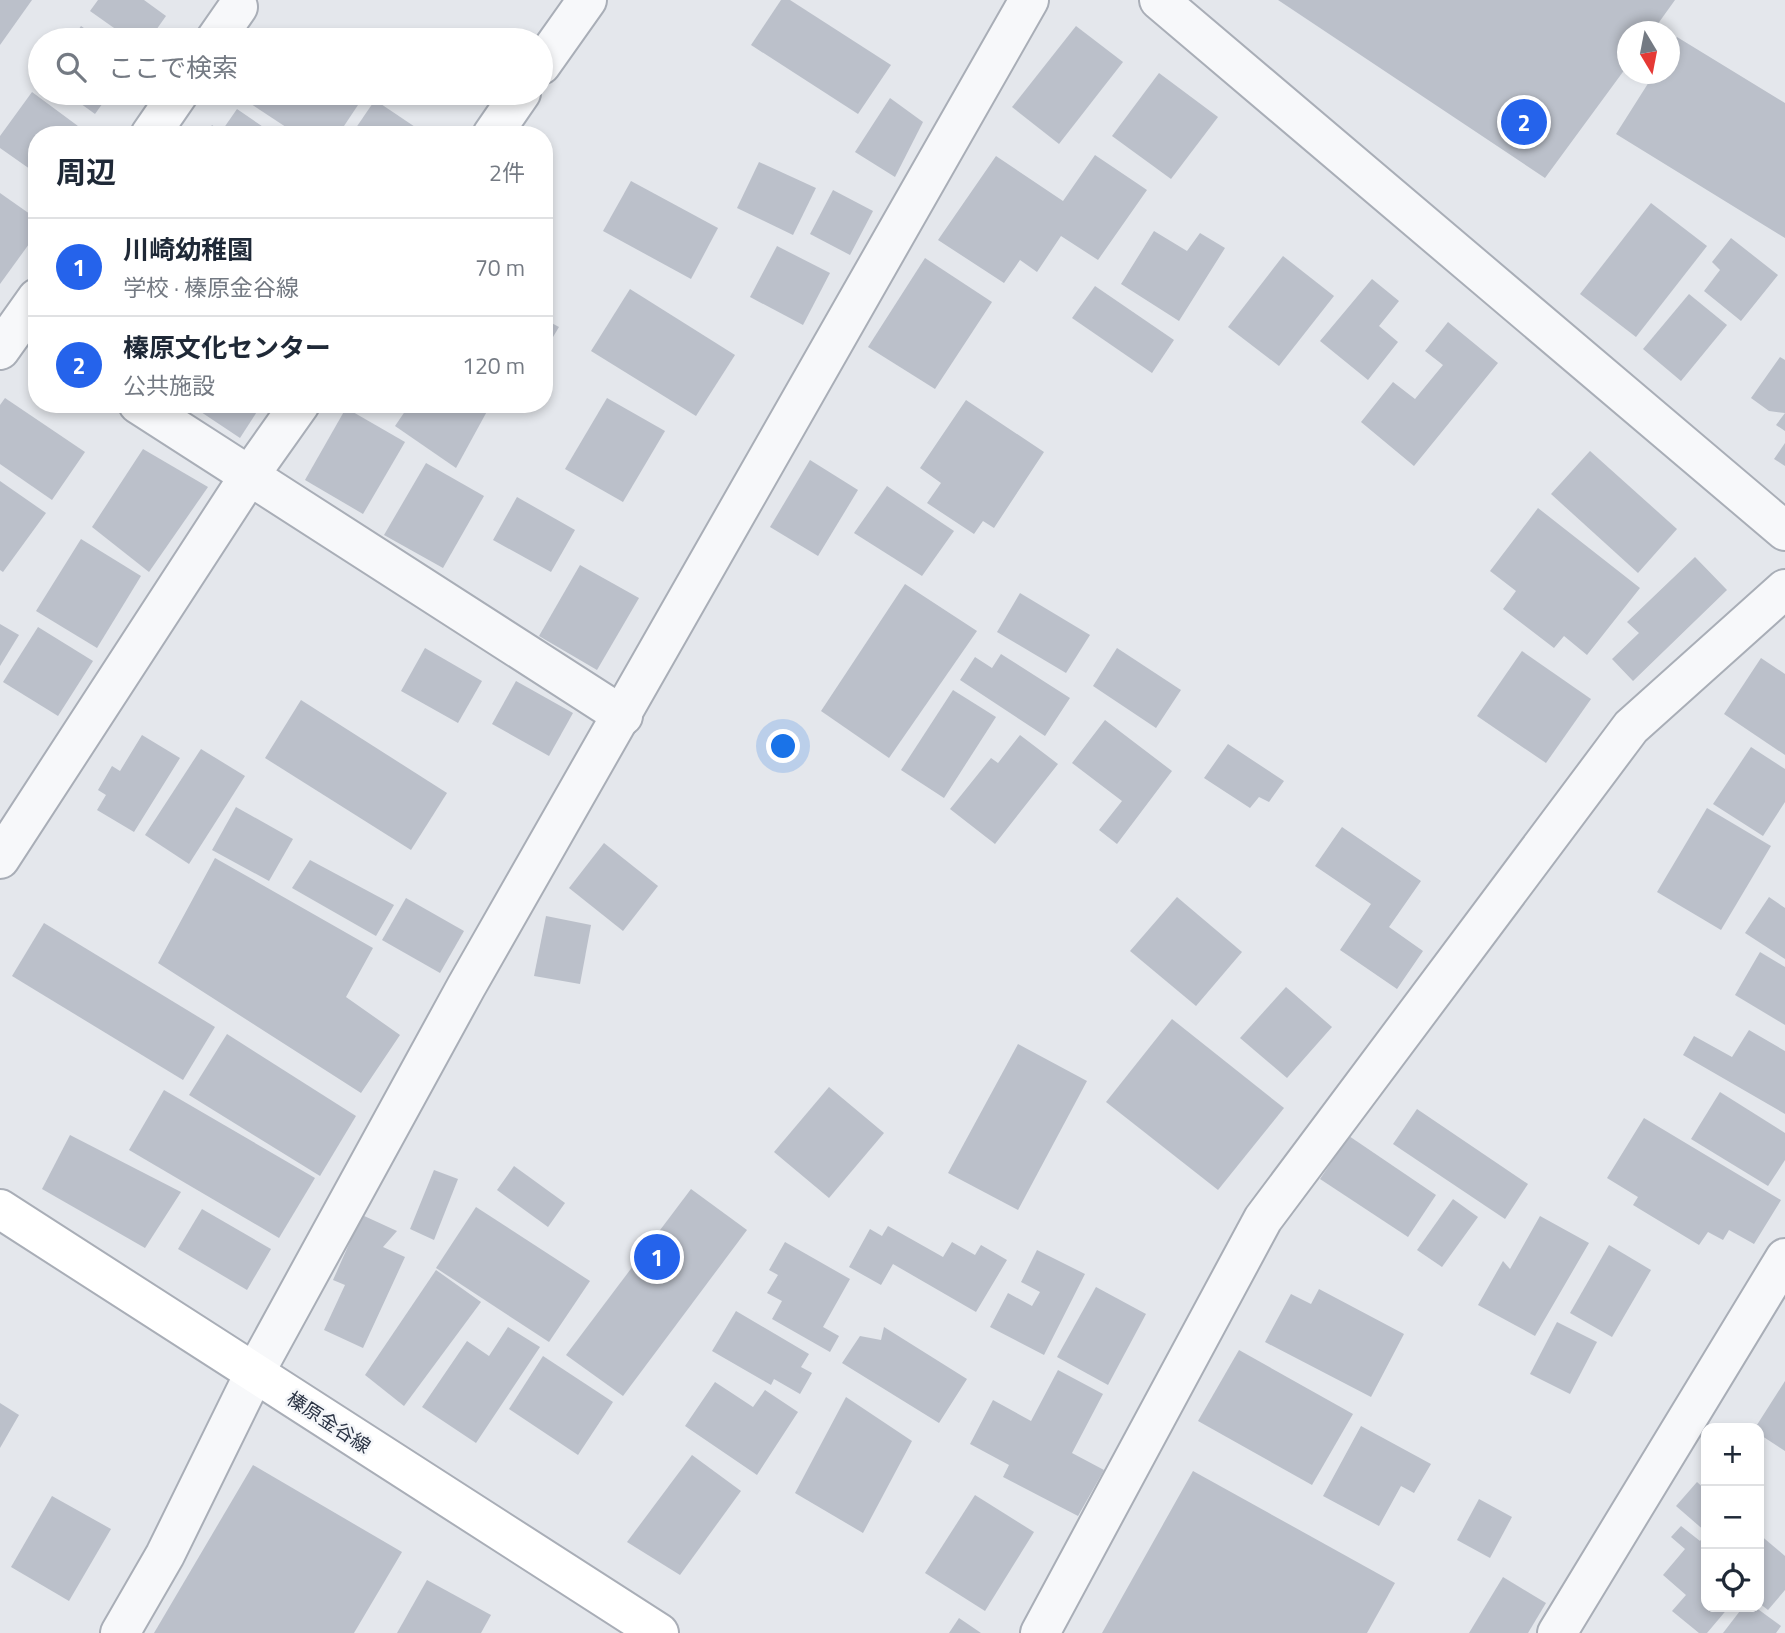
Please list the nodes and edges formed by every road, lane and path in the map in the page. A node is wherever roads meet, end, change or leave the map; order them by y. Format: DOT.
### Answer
graph roads {
  1 [pos="587,0"];
  2 [pos="1029,0"];
  3 [pos="1159,0"];
  4 [pos="238,7"];
  5 [pos="223,28"];
  6 [pos="553,48"];
  7 [pos="171,105"];
  8 [pos="513,105"];
  9 [pos="156,126"];
  10 [pos="498,126"];
  11 [pos="152,413"];
  12 [pos="294,413"];
  13 [pos="249,476"];
  14 [pos="1785,531"];
  15 [pos="1785,589"];
  16 [pos="623,716"];
  17 [pos="0,859"];
  18 [pos="0,1209"];
  19 [pos="1785,1258"];
  20 [pos="254,1374"];
  21 [pos="120,1633"];
  22 [pos="659,1633"];
  23 [pos="1040,1633"];
  24 [pos="1557,1633"];
  1 -- 6 [label="street"];
  2 -- 16 [label="street"];
  3 -- 14 [label="street"];
  4 -- 5 [label="street"];
  7 -- 9 [label="street"];
  8 -- 10 [label="street"];
  11 -- 13 [label="street"];
  12 -- 13 [label="street"];
  13 -- 16 [label="street"];
  13 -- 17 [label="street"];
  15 -- 23 [label="street"];
  16 -- 20 [label="street"];
  18 -- 20 [label="main road, 榛原金谷線"];
  19 -- 24 [label="street"];
  20 -- 21 [label="street"];
  20 -- 22 [label="main road, 榛原金谷線"];
}
